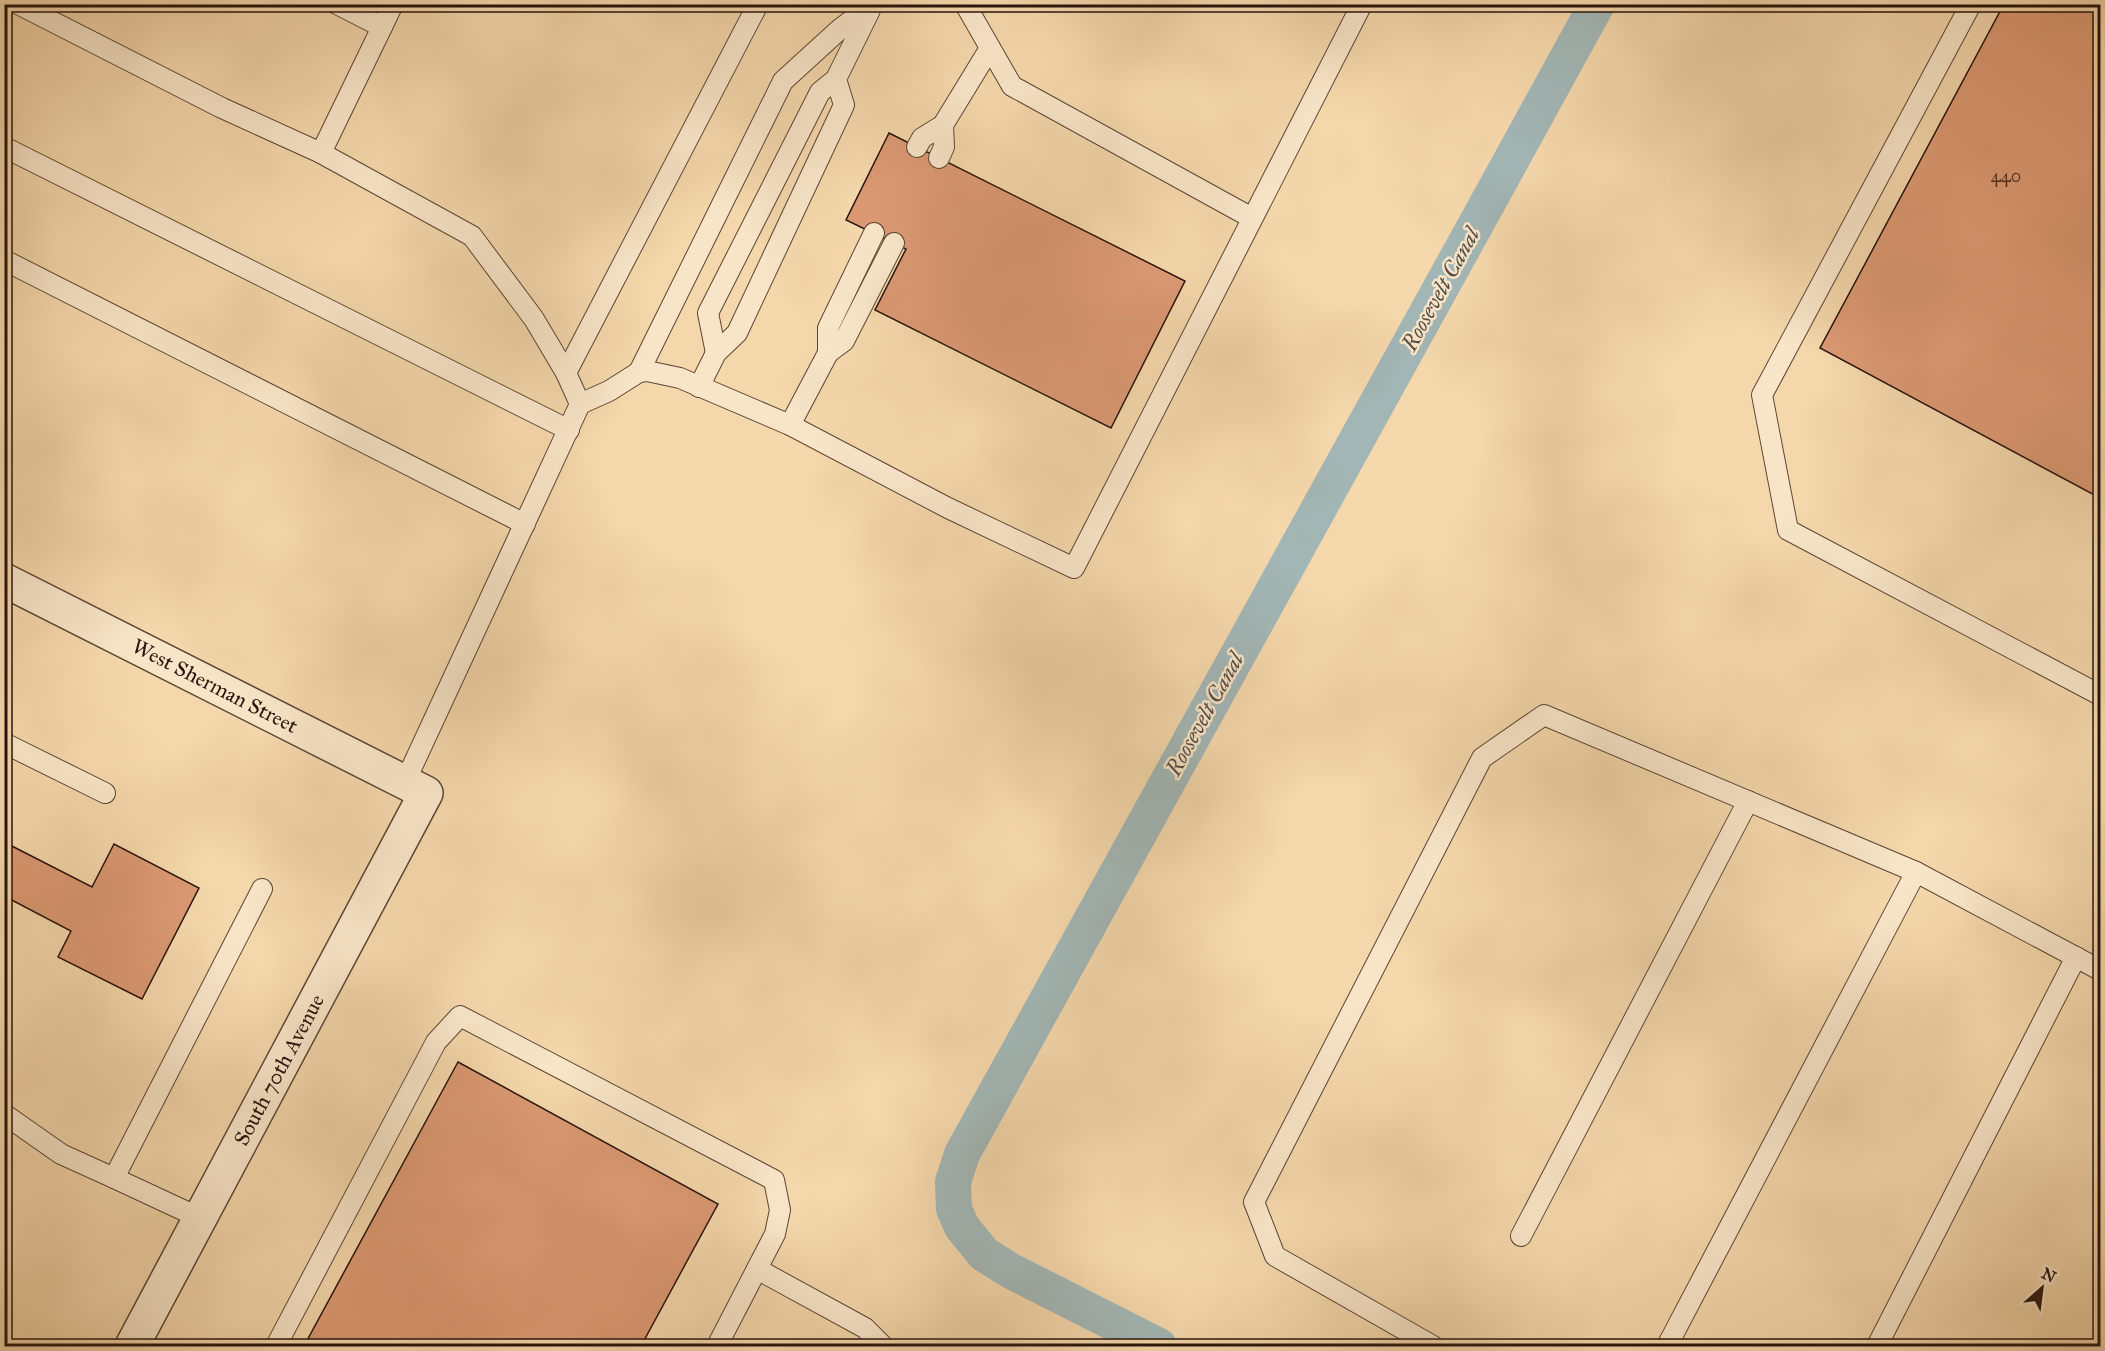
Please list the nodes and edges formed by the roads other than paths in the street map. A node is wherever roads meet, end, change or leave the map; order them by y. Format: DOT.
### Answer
graph roads {
  1 [pos="18,4"];
  2 [pos="337,4"];
  3 [pos="393,4"];
  4 [pos="758,4"];
  5 [pos="873,4"];
  6 [pos="965,4"];
  7 [pos="1362,4"];
  8 [pos="1971,4"];
  9 [pos="382,27"];
  10 [pos="990,48"];
  11 [pos="836,79"];
  12 [pos="943,125"];
  13 [pos="4,147"];
  14 [pos="916,147"];
  15 [pos="321,153"];
  16 [pos="939,158"];
  17 [pos="1252,218"];
  18 [pos="874,233"];
  19 [pos="894,243"];
  20 [pos="4,260"];
  21 [pos="716,353"];
  22 [pos="828,353"];
  23 [pos="639,372"];
  24 [pos="566,373"];
  25 [pos="699,387"];
  26 [pos="580,404"];
  27 [pos="790,425"];
  28 [pos="569,430"];
  29 [pos="525,524"];
  30 [pos="4,580"];
  31 [pos="2100,695"];
  32 [pos="4,743"];
  33 [pos="415,788"];
  34 [pos="105,793"];
  35 [pos="1748,801"];
  36 [pos="1916,872"];
  37 [pos="262,889"];
  38 [pos="2076,957"];
  39 [pos="2100,970"];
  40 [pos="4,1113"];
  41 [pos="114,1178"];
  42 [pos="200,1218"];
  43 [pos="1521,1236"];
  44 [pos="757,1269"];
  45 [pos="132,1347"];
  46 [pos="276,1347"];
  47 [pos="717,1347"];
  48 [pos="883,1347"];
  49 [pos="1433,1347"];
  50 [pos="1667,1347"];
  51 [pos="1877,1347"];
  1 -- 15 [label="lane"];
  2 -- 9 [label="lane"];
  3 -- 9 [label="lane"];
  4 -- 24 [label="lane"];
  5 -- 11 [label="lane"];
  5 -- 23 [label="lane"];
  6 -- 10 [label="lane"];
  7 -- 17 [label="lane"];
  8 -- 31 [label="lane"];
  9 -- 15 [label="lane"];
  10 -- 12 [label="lane"];
  10 -- 17 [label="lane"];
  11 -- 21 [label="lane"];
  11 -- 21 [label="lane"];
  12 -- 14 [label="lane"];
  12 -- 16 [label="lane"];
  13 -- 28 [label="lane"];
  15 -- 24 [label="lane"];
  17 -- 27 [label="lane"];
  18 -- 22 [label="lane"];
  19 -- 22 [label="lane"];
  20 -- 29 [label="lane"];
  21 -- 25 [label="lane"];
  22 -- 27 [label="lane"];
  23 -- 25 [label="lane"];
  23 -- 26 [label="lane"];
  24 -- 26 [label="lane"];
  25 -- 27 [label="lane"];
  26 -- 28 [label="lane"];
  28 -- 29 [label="lane"];
  29 -- 33 [label="lane"];
  30 -- 33 [label="street, West Sherman Street"];
  32 -- 34 [label="lane"];
  33 -- 42 [label="street, South 70th Avenue"];
  35 -- 36 [label="lane"];
  35 -- 43 [label="lane"];
  35 -- 49 [label="lane"];
  36 -- 38 [label="lane"];
  36 -- 50 [label="lane"];
  37 -- 41 [label="lane"];
  38 -- 39 [label="lane"];
  38 -- 51 [label="lane"];
  40 -- 41 [label="lane"];
  41 -- 42 [label="lane"];
  42 -- 45 [label="street, South 70th Avenue"];
  44 -- 46 [label="lane"];
  44 -- 47 [label="lane"];
  44 -- 48 [label="lane"];
}
